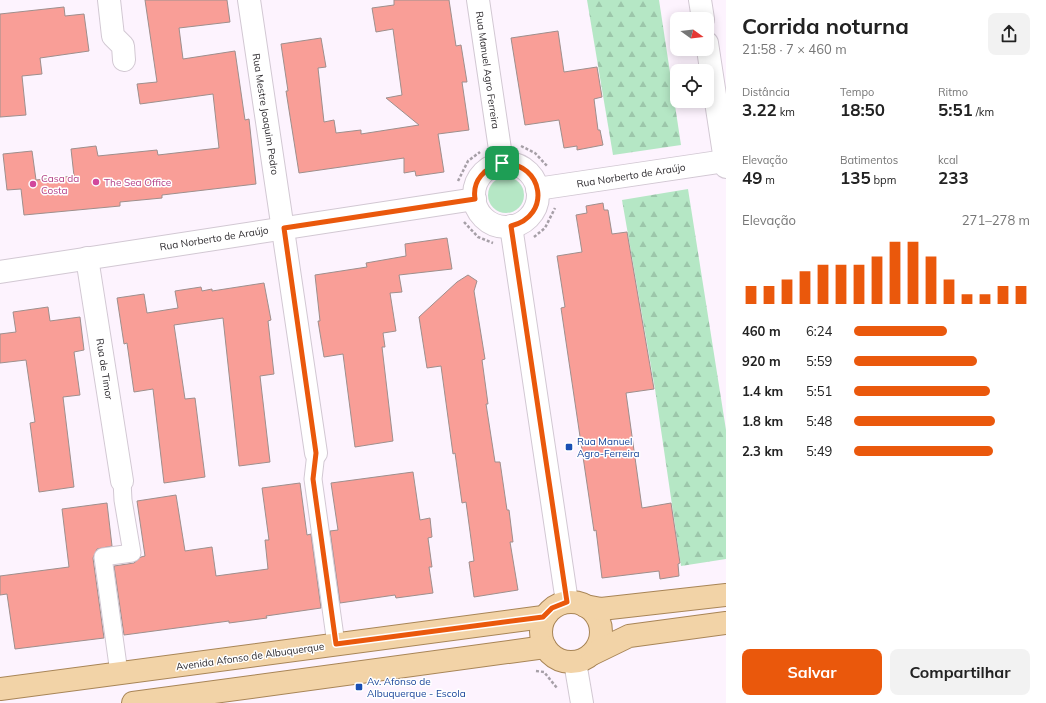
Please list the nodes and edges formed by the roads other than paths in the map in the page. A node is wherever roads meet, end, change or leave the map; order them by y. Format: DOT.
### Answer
graph roads {
  1 [pos="109,0"];
  2 [pos="249,0"];
  3 [pos="478,0"];
  4 [pos="700,0"];
  5 [pos="702,12"];
  6 [pos="709,56"];
  7 [pos="124,60"];
  8 [pos="502,163"];
  9 [pos="726,164"];
  10 [pos="537,189"];
  11 [pos="475,199"];
  12 [pos="511,226"];
  13 [pos="284,228"];
  14 [pos="87,258"];
  15 [pos="0,272"];
  16 [pos="316,453"];
  17 [pos="122,481"];
  18 [pos="726,595"];
  19 [pos="576,604"];
  20 [pos="547,614"];
  21 [pos="726,623"];
  22 [pos="336,644"];
  23 [pos="545,647"];
  24 [pos="583,658"];
  25 [pos="119,673"];
  26 [pos="0,689"];
  27 [pos="133,703"];
  28 [pos="582,703"];
  1 -- 7 [label="street"];
  2 -- 13 [label="street, Rua Mestre Joaquim Pedro"];
  3 -- 8 [label="street, Rua Manuel Agro Ferreira"];
  4 -- 5 [label="street"];
  6 -- 9 [label="street"];
  8 -- 10 [label="street"];
  8 -- 11 [label="street"];
  9 -- 10 [label="street, Rua Norberto de Araújo"];
  10 -- 12 [label="street"];
  11 -- 12 [label="street"];
  11 -- 13 [label="street, Rua Norberto de Araújo"];
  12 -- 19 [label="street"];
  13 -- 14 [label="street, Rua Norberto de Araújo"];
  13 -- 16 [label="street, Rua Mestre Joaquim Pedro"];
  14 -- 15 [label="street, Rua Norberto de Araújo"];
  14 -- 17 [label="street, Rua de Timor"];
  16 -- 22 [label="street"];
  17 -- 25 [label="street"];
  18 -- 19 [label="main road"];
  19 -- 20 [label="main road"];
  19 -- 24 [label="main road"];
  20 -- 22 [label="main road, Avenida Afonso de Albuquerque"];
  20 -- 23 [label="main road"];
  21 -- 24 [label="main road"];
  22 -- 25 [label="main road, Avenida Afonso de Albuquerque"];
  23 -- 24 [label="main road"];
  23 -- 27 [label="main road"];
  24 -- 28 [label="street"];
  25 -- 26 [label="main road, Avenida Afonso de Albuquerque"];
}
